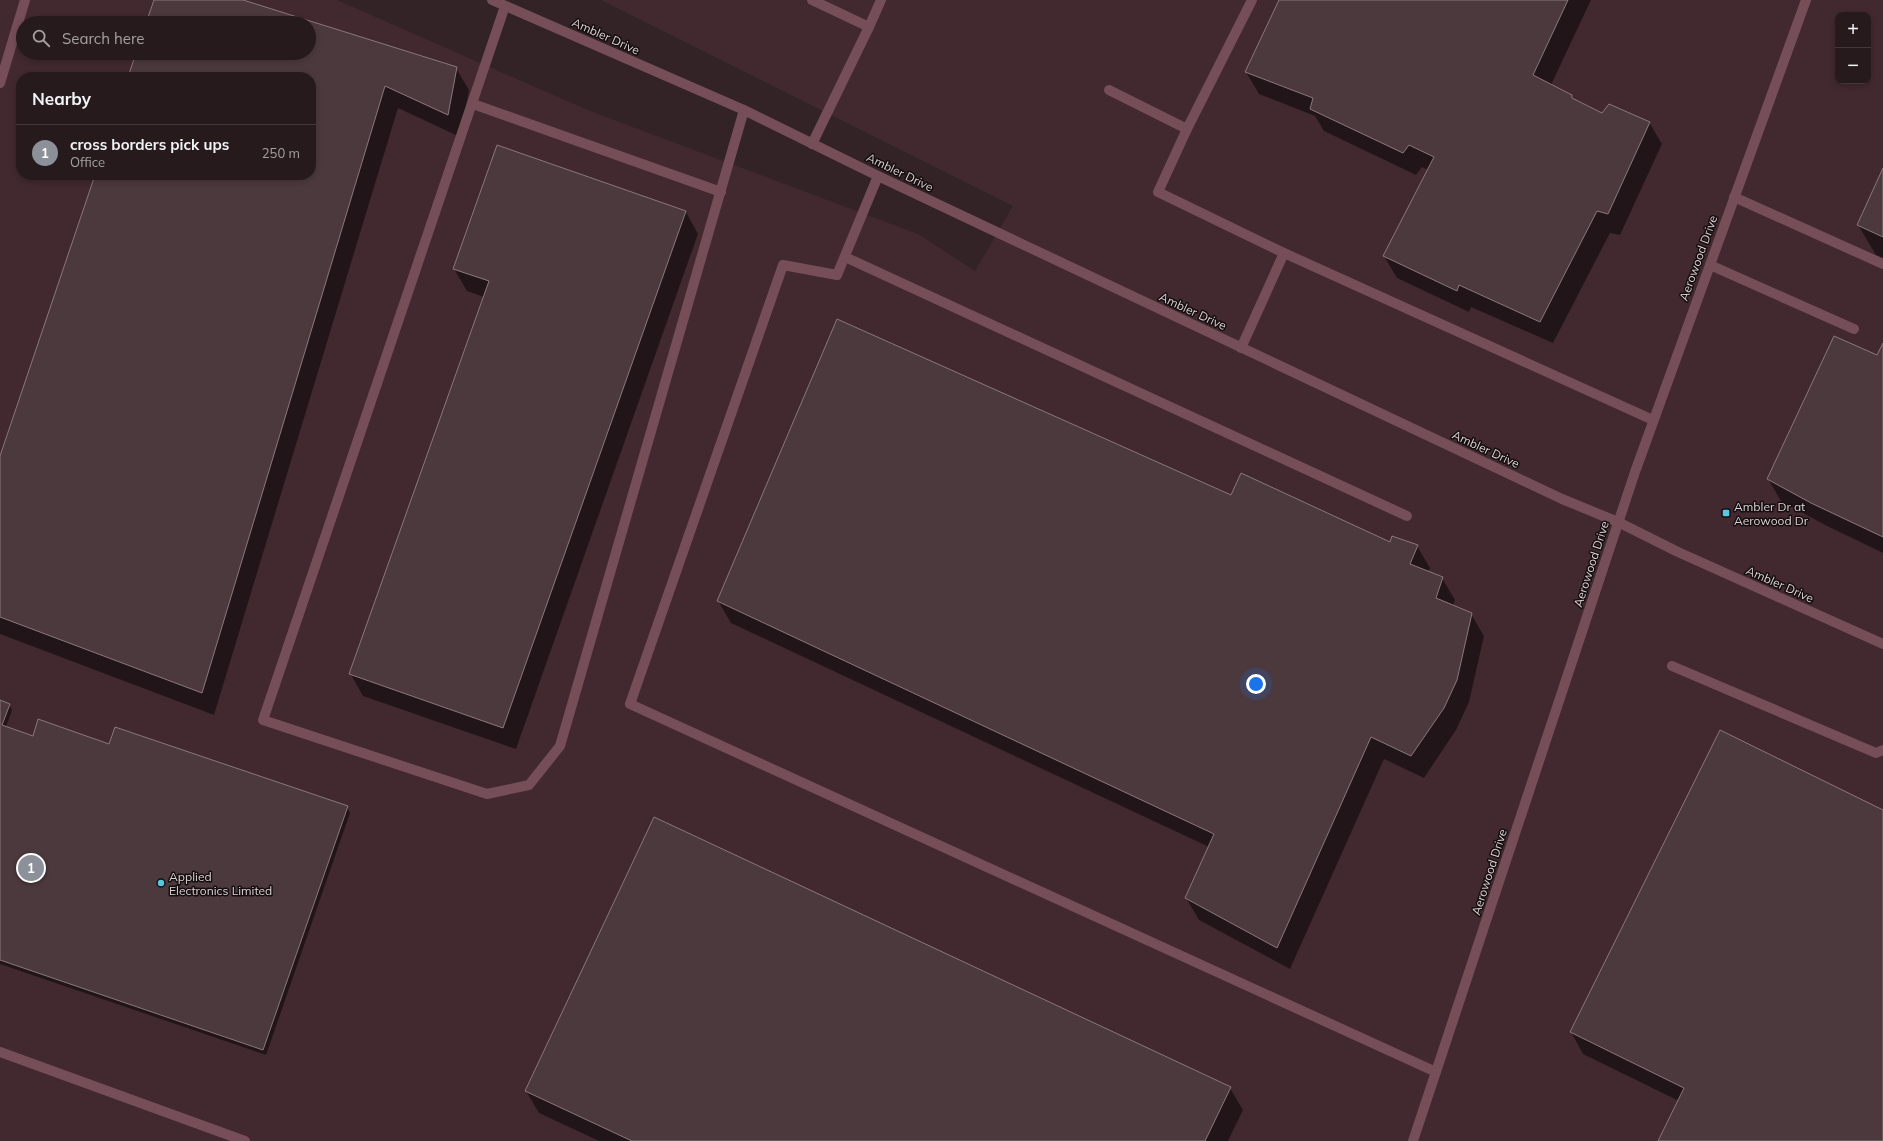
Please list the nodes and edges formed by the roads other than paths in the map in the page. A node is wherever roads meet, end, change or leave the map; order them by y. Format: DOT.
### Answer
graph roads {
  1 [pos="25,0"];
  2 [pos="492,0"];
  3 [pos="812,0"];
  4 [pos="881,0"];
  5 [pos="1252,0"];
  6 [pos="1806,0"];
  7 [pos="505,6"];
  8 [pos="20,16"];
  9 [pos="869,28"];
  10 [pos="16,30"];
  11 [pos="0,83"];
  12 [pos="1108,90"];
  13 [pos="473,104"];
  14 [pos="744,110"];
  15 [pos="1187,129"];
  16 [pos="812,144"];
  17 [pos="878,176"];
  18 [pos="721,192"];
  19 [pos="1734,197"];
  20 [pos="1284,253"];
  21 [pos="845,257"];
  22 [pos="1883,264"];
  23 [pos="1710,265"];
  24 [pos="1854,329"];
  25 [pos="1241,348"];
  26 [pos="1653,420"];
  27 [pos="1407,516"];
  28 [pos="1618,522"];
  29 [pos="1883,644"];
  30 [pos="1672,666"];
  31 [pos="1883,750"];
  32 [pos="0,1052"];
  33 [pos="1436,1072"];
  34 [pos="245,1141"];
  35 [pos="1413,1141"];
  1 -- 8 [label="street"];
  2 -- 7 [label="street, Ambler Drive"];
  3 -- 9 [label="street"];
  4 -- 9 [label="street"];
  5 -- 15 [label="street"];
  6 -- 19 [label="street, Aerowood Drive"];
  7 -- 13 [label="street"];
  7 -- 14 [label="street, Ambler Drive"];
  9 -- 16 [label="street"];
  10 -- 11 [label="street"];
  12 -- 15 [label="street"];
  13 -- 18 [label="street"];
  13 -- 18 [label="street"];
  14 -- 16 [label="street, Ambler Drive"];
  14 -- 18 [label="street"];
  15 -- 20 [label="street"];
  16 -- 17 [label="street, Ambler Drive"];
  17 -- 21 [label="street"];
  17 -- 25 [label="street, Ambler Drive"];
  19 -- 22 [label="street"];
  19 -- 23 [label="street, Aerowood Drive"];
  20 -- 25 [label="street"];
  20 -- 26 [label="street"];
  21 -- 27 [label="street"];
  21 -- 33 [label="street"];
  23 -- 24 [label="street"];
  23 -- 26 [label="street, Aerowood Drive"];
  25 -- 28 [label="street, Ambler Drive"];
  26 -- 28 [label="street, Aerowood Drive"];
  28 -- 29 [label="street, Ambler Drive"];
  28 -- 33 [label="street, Aerowood Drive"];
  30 -- 31 [label="street"];
  32 -- 34 [label="street"];
  33 -- 35 [label="street, Aerowood Drive"];
}
